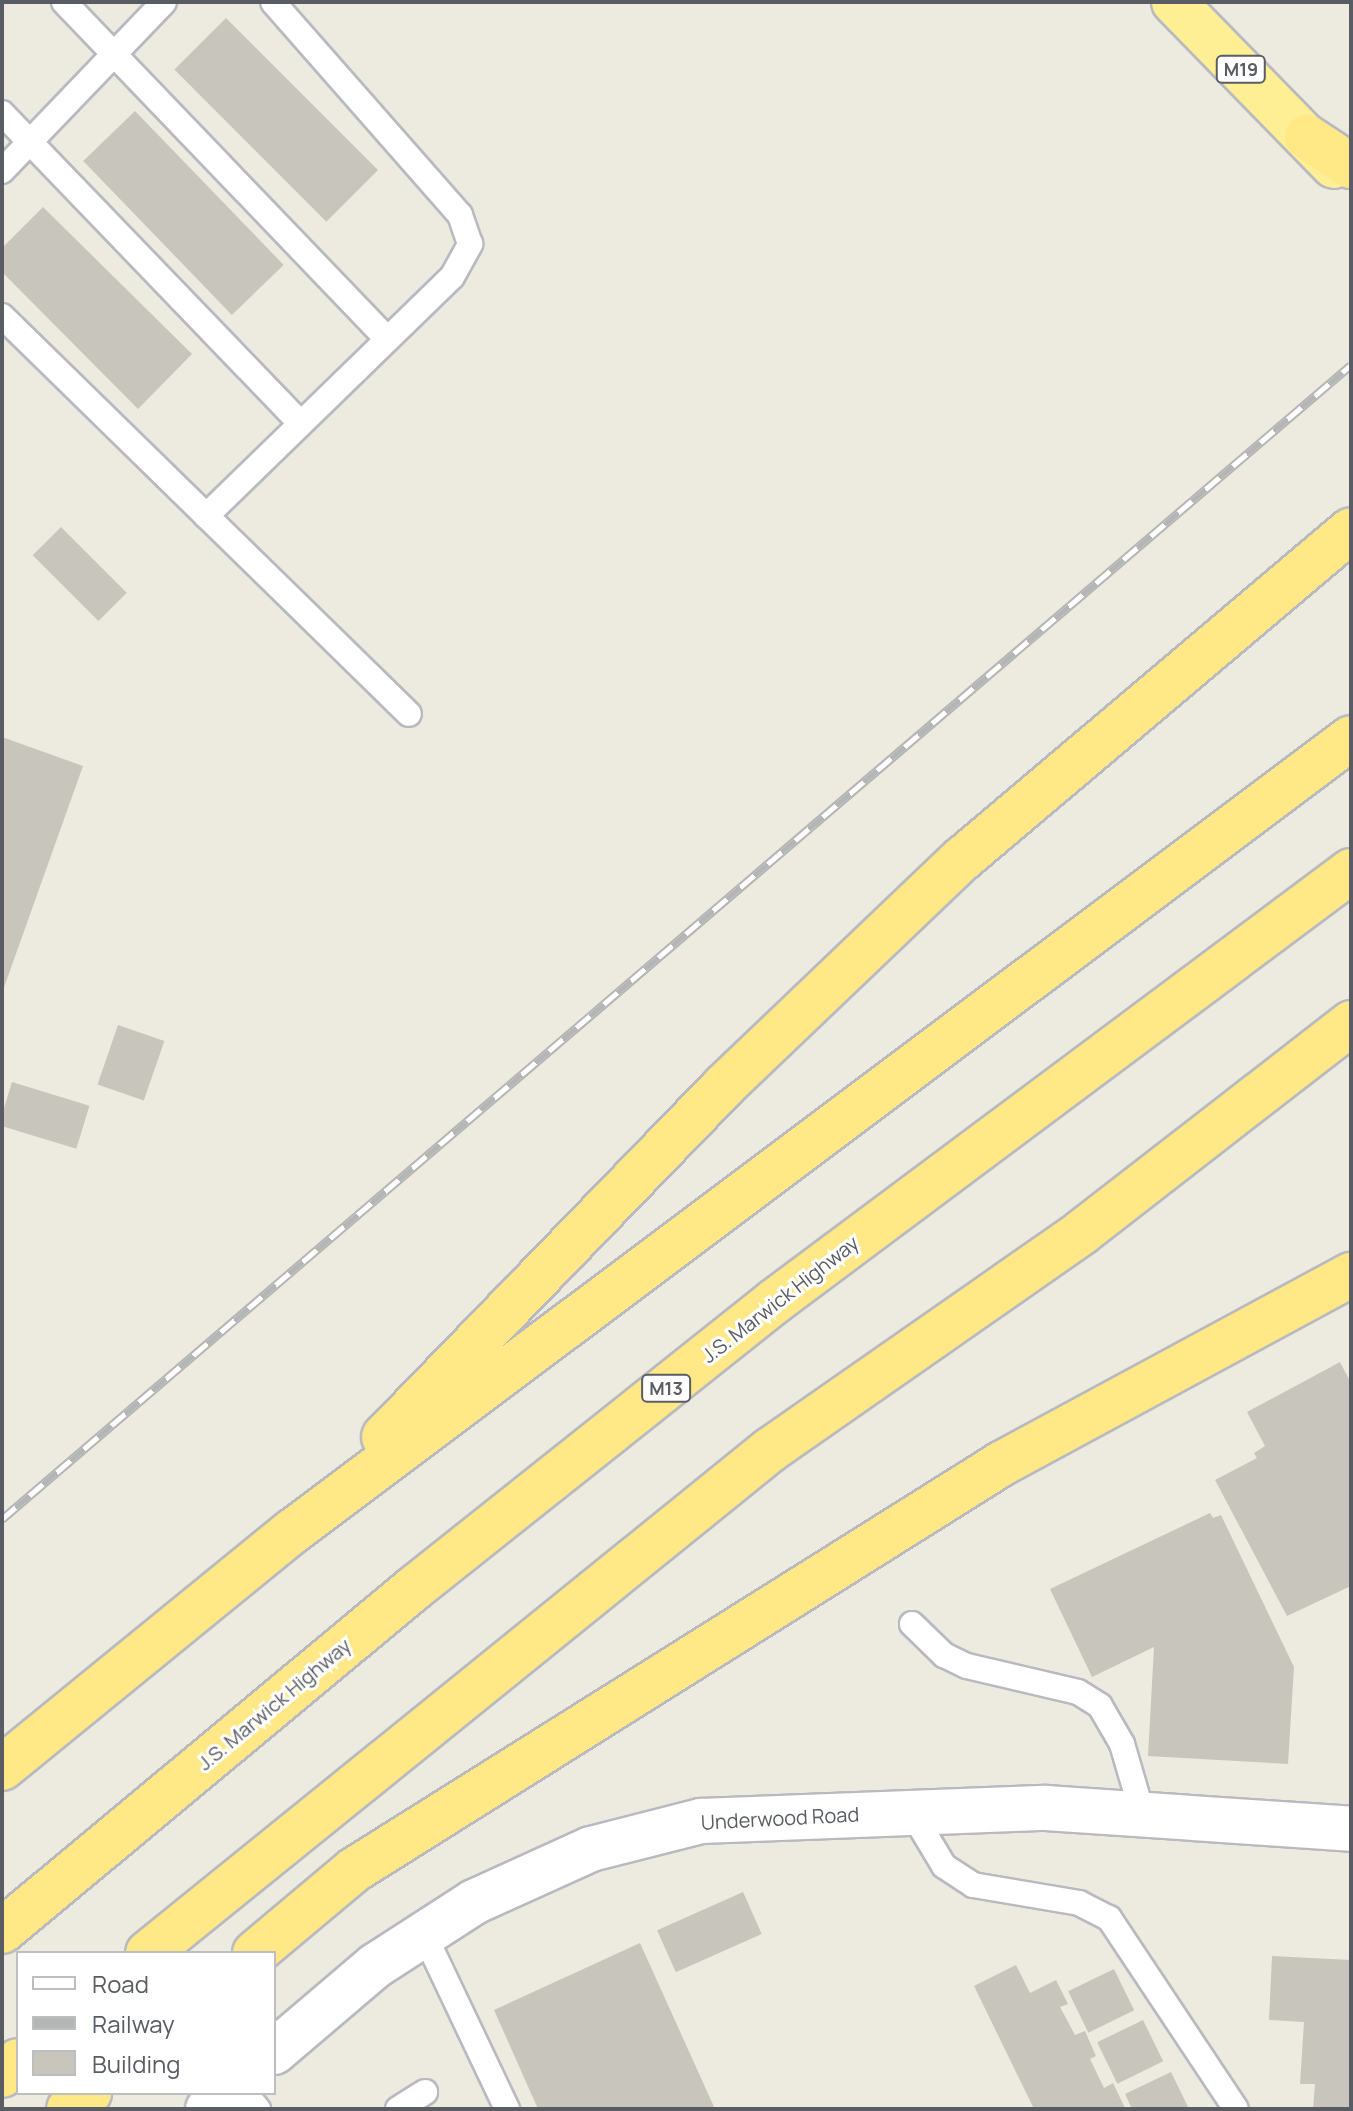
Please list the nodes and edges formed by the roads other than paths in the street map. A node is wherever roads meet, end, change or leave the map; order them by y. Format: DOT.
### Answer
graph roads {
  1 [pos="64,2"];
  2 [pos="164,2"];
  3 [pos="273,2"];
  4 [pos="1174,2"];
  5 [pos="113,56"];
  6 [pos="2,113"];
  7 [pos="1307,137"];
  8 [pos="28,145"];
  9 [pos="1351,166"];
  10 [pos="2,171"];
  11 [pos="1351,186"];
  12 [pos="2,316"];
  13 [pos="386,338"];
  14 [pos="300,423"];
  15 [pos="206,516"];
  16 [pos="1351,530"];
  17 [pos="409,714"];
  18 [pos="1351,738"];
  19 [pos="1351,871"];
  20 [pos="1351,1023"];
  21 [pos="1351,1275"];
  22 [pos="293,1531"];
  23 [pos="912,1624"];
  24 [pos="2,1768"];
  25 [pos="911,1811"];
  26 [pos="1143,1816"];
  27 [pos="1351,1829"];
  28 [pos="2,1931"];
  29 [pos="424,1934"];
  30 [pos="150,1951"];
  31 [pos="257,1951"];
  32 [pos="276,2050"];
  33 [pos="425,2092"];
  34 [pos="86,2095"];
  35 [pos="224,2095"];
  36 [pos="69,2109"];
  37 [pos="208,2109"];
  38 [pos="398,2109"];
  39 [pos="507,2109"];
  40 [pos="1236,2109"];
  1 -- 5 [label="lane"];
  2 -- 5 [label="lane"];
  3 -- 13 [label="lane"];
  4 -- 7 [label="highway, M19"];
  5 -- 8 [label="lane"];
  5 -- 13 [label="lane"];
  6 -- 8 [label="lane"];
  7 -- 9 [label="highway"];
  7 -- 11 [label="highway, M19"];
  8 -- 10 [label="lane"];
  8 -- 14 [label="lane"];
  12 -- 15 [label="lane"];
  13 -- 14 [label="lane"];
  14 -- 15 [label="lane"];
  15 -- 17 [label="lane"];
  16 -- 22 [label="highway"];
  18 -- 22 [label="highway"];
  19 -- 28 [label="highway, J.S. Marwick Highway / M13"];
  20 -- 30 [label="highway"];
  21 -- 31 [label="highway"];
  22 -- 24 [label="highway"];
  23 -- 26 [label="lane"];
  25 -- 26 [label="street, Underwood Road"];
  25 -- 29 [label="street, Underwood Road"];
  25 -- 40 [label="lane"];
  26 -- 27 [label="street, Underwood Road"];
  29 -- 32 [label="street, Underwood Road"];
  29 -- 39 [label="lane"];
  33 -- 38 [label="lane"];
  34 -- 36 [label="highway"];
  35 -- 37 [label="street"];
}
